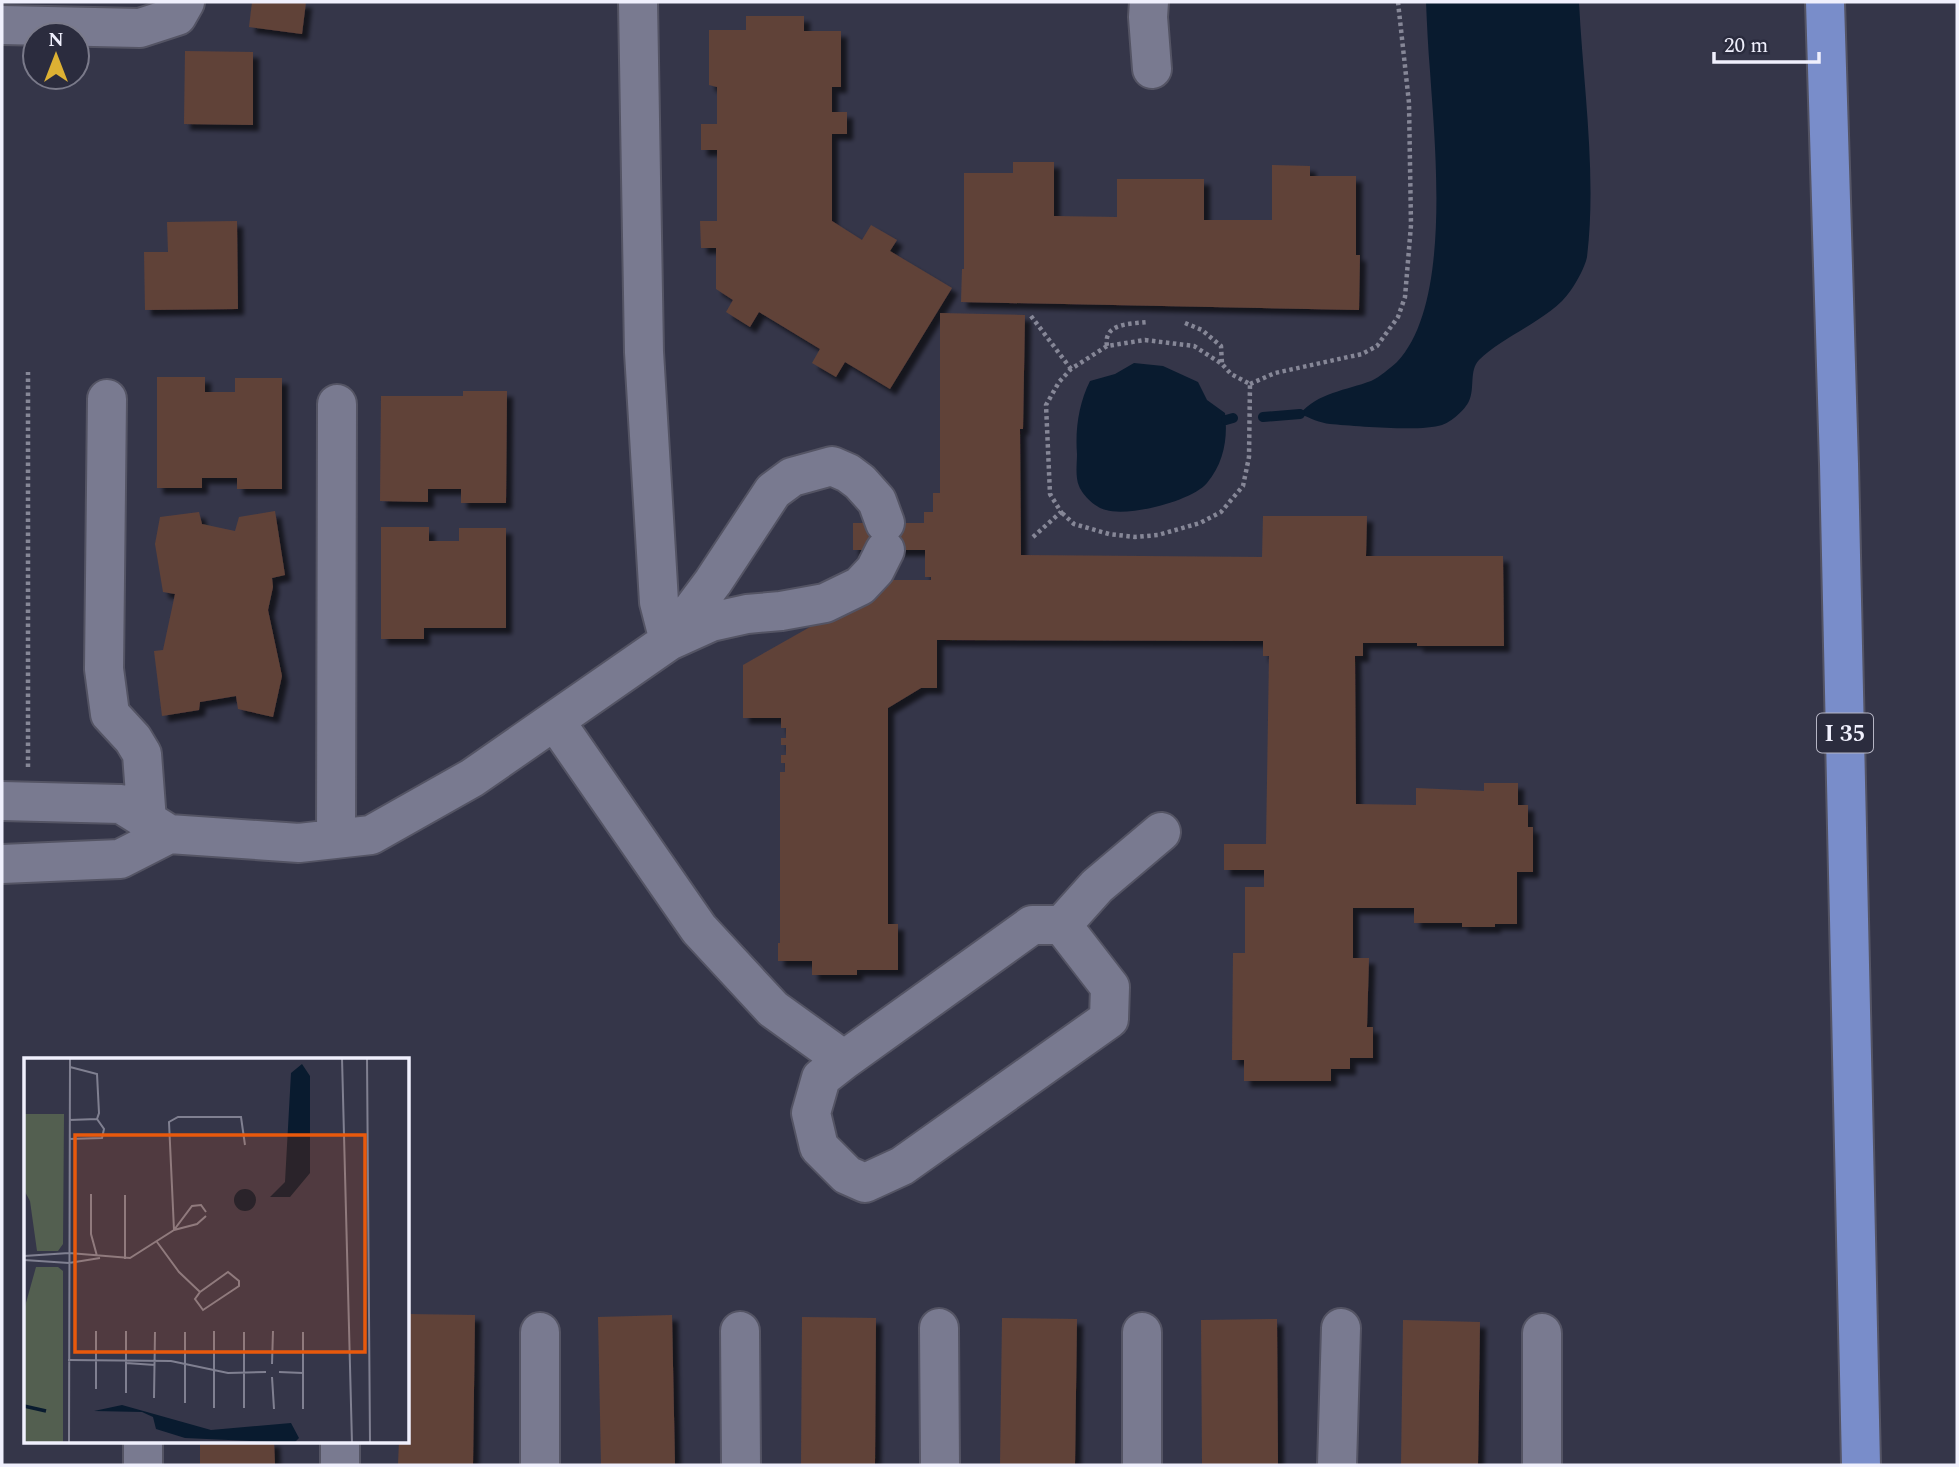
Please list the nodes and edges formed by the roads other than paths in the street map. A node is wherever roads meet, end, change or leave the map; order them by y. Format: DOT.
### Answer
graph roads {
  1 [pos="185,2"];
  2 [pos="638,2"];
  3 [pos="1149,2"];
  4 [pos="1825,2"];
  5 [pos="2,25"];
  6 [pos="1152,69"];
  7 [pos="107,399"];
  8 [pos="337,404"];
  9 [pos="669,641"];
  10 [pos="555,721"];
  11 [pos="15,801"];
  12 [pos="158,827"];
  13 [pos="1161,832"];
  14 [pos="336,838"];
  15 [pos="2,864"];
  16 [pos="1062,925"];
  17 [pos="844,1060"];
  18 [pos="939,1328"];
  19 [pos="1341,1328"];
  20 [pos="740,1331"];
  21 [pos="540,1332"];
  22 [pos="1142,1332"];
  23 [pos="1542,1333"];
  24 [pos="143,1442"];
  25 [pos="340,1442"];
  26 [pos="143,1465"];
  27 [pos="340,1465"];
  28 [pos="540,1465"];
  29 [pos="741,1465"];
  30 [pos="940,1465"];
  31 [pos="1142,1465"];
  32 [pos="1337,1465"];
  33 [pos="1542,1465"];
  34 [pos="1861,1465"];
  1 -- 5 [label="street"];
  2 -- 9 [label="street"];
  3 -- 6 [label="street"];
  4 -- 34 [label="highway, I 35"];
  7 -- 12 [label="street"];
  8 -- 14 [label="street"];
  9 -- 9 [label="street"];
  9 -- 10 [label="street"];
  10 -- 14 [label="street"];
  10 -- 17 [label="street"];
  11 -- 12 [label="street"];
  12 -- 14 [label="street"];
  12 -- 15 [label="street"];
  13 -- 16 [label="street"];
  16 -- 17 [label="street"];
  16 -- 17 [label="street"];
  18 -- 30 [label="street"];
  19 -- 32 [label="street"];
  20 -- 29 [label="street"];
  21 -- 28 [label="street"];
  22 -- 31 [label="street"];
  23 -- 33 [label="street"];
  24 -- 26 [label="street"];
  25 -- 27 [label="street"];
}
